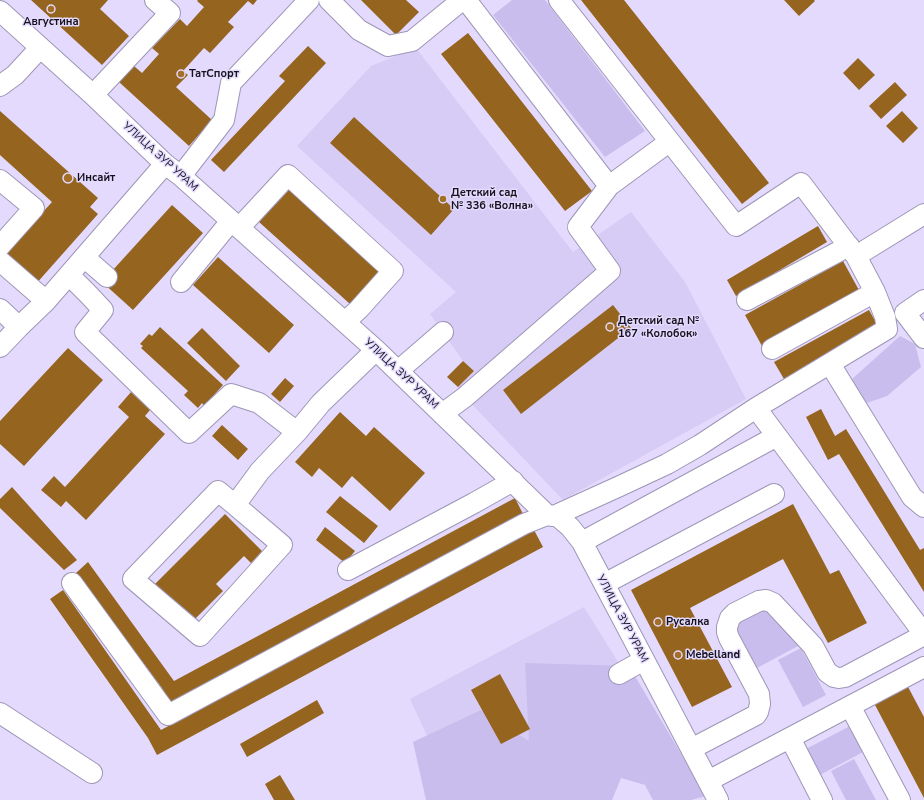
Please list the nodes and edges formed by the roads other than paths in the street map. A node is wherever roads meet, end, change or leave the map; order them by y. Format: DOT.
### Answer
graph roads {
  1 [pos="155,0"];
  2 [pos="309,0"];
  3 [pos="329,0"];
  4 [pos="462,0"];
  5 [pos="466,0"];
  6 [pos="559,0"];
  7 [pos="175,6"];
  8 [pos="0,11"];
  9 [pos="40,48"];
  10 [pos="0,86"];
  11 [pos="93,95"];
  12 [pos="670,142"];
  13 [pos="165,164"];
  14 [pos="181,176"];
  15 [pos="0,180"];
  16 [pos="609,186"];
  17 [pos="924,214"];
  18 [pos="235,224"];
  19 [pos="0,246"];
  20 [pos="852,251"];
  21 [pos="84,257"];
  22 [pos="0,261"];
  23 [pos="69,275"];
  24 [pos="107,277"];
  25 [pos="181,282"];
  26 [pos="875,292"];
  27 [pos="747,300"];
  28 [pos="924,300"];
  29 [pos="46,301"];
  30 [pos="0,309"];
  31 [pos="345,322"];
  32 [pos="19,326"];
  33 [pos="443,332"];
  34 [pos="924,338"];
  35 [pos="0,347"];
  36 [pos="772,349"];
  37 [pos="376,350"];
  38 [pos="830,364"];
  39 [pos="398,371"];
  40 [pos="756,408"];
  41 [pos="442,414"];
  42 [pos="297,432"];
  43 [pos="777,436"];
  44 [pos="513,481"];
  45 [pos="774,494"];
  46 [pos="235,505"];
  47 [pos="924,507"];
  48 [pos="552,515"];
  49 [pos="582,542"];
  50 [pos="348,570"];
  51 [pos="72,583"];
  52 [pos="604,584"];
  53 [pos="924,635"];
  54 [pos="644,660"];
  55 [pos="924,667"];
  56 [pos="619,674"];
  57 [pos="850,706"];
  58 [pos="0,713"];
  59 [pos="790,738"];
  60 [pos="691,749"];
  61 [pos="92,773"];
  62 [pos="708,781"];
  63 [pos="718,800"];
  64 [pos="822,800"];
  65 [pos="900,800"];
  1 -- 7 [label="street"];
  2 -- 14 [label="street"];
  3 -- 4 [label="street"];
  5 -- 16 [label="street"];
  6 -- 12 [label="street"];
  7 -- 11 [label="street"];
  8 -- 9 [label="street, УЛИЦА ЗУР УРАМ"];
  9 -- 10 [label="street"];
  9 -- 11 [label="street, УЛИЦА ЗУР УРАМ"];
  11 -- 13 [label="street, УЛИЦА ЗУР УРАМ"];
  12 -- 16 [label="street"];
  12 -- 20 [label="street"];
  13 -- 14 [label="street, УЛИЦА ЗУР УРАМ"];
  13 -- 21 [label="street"];
  14 -- 18 [label="street, УЛИЦА ЗУР УРАМ"];
  15 -- 19 [label="street"];
  16 -- 41 [label="street"];
  17 -- 20 [label="street"];
  18 -- 25 [label="street"];
  18 -- 31 [label="street, УЛИЦА ЗУР УРАМ"];
  18 -- 31 [label="street"];
  20 -- 26 [label="street"];
  20 -- 27 [label="street"];
  21 -- 23 [label="street"];
  21 -- 24 [label="street"];
  22 -- 29 [label="street"];
  23 -- 29 [label="street"];
  23 -- 42 [label="street"];
  26 -- 36 [label="street"];
  26 -- 38 [label="street"];
  28 -- 34 [label="street"];
  29 -- 32 [label="street"];
  30 -- 32 [label="street"];
  31 -- 37 [label="street, УЛИЦА ЗУР УРАМ"];
  32 -- 35 [label="street"];
  33 -- 39 [label="street"];
  37 -- 39 [label="street, УЛИЦА ЗУР УРАМ"];
  37 -- 42 [label="street"];
  38 -- 40 [label="street"];
  38 -- 47 [label="street"];
  39 -- 41 [label="street, УЛИЦА ЗУР УРАМ"];
  40 -- 43 [label="street"];
  40 -- 48 [label="street"];
  41 -- 44 [label="street, УЛИЦА ЗУР УРАМ"];
  42 -- 46 [label="street"];
  43 -- 49 [label="street"];
  43 -- 53 [label="street"];
  44 -- 48 [label="street, УЛИЦА ЗУР УРАМ"];
  44 -- 50 [label="street"];
  45 -- 52 [label="street"];
  46 -- 46 [label="street"];
  48 -- 49 [label="street, УЛИЦА ЗУР УРАМ"];
  48 -- 51 [label="street"];
  49 -- 52 [label="street, УЛИЦА ЗУР УРАМ"];
  52 -- 54 [label="street, УЛИЦА ЗУР УРАМ"];
  53 -- 60 [label="street"];
  54 -- 56 [label="street"];
  54 -- 60 [label="street, УЛИЦА ЗУР УРАМ"];
  55 -- 57 [label="street"];
  57 -- 59 [label="street"];
  57 -- 65 [label="street"];
  58 -- 61 [label="street"];
  59 -- 62 [label="street"];
  59 -- 64 [label="street"];
  60 -- 62 [label="street, УЛИЦА ЗУР УРАМ"];
  62 -- 63 [label="street, УЛИЦА ЗУР УРАМ"];
}
